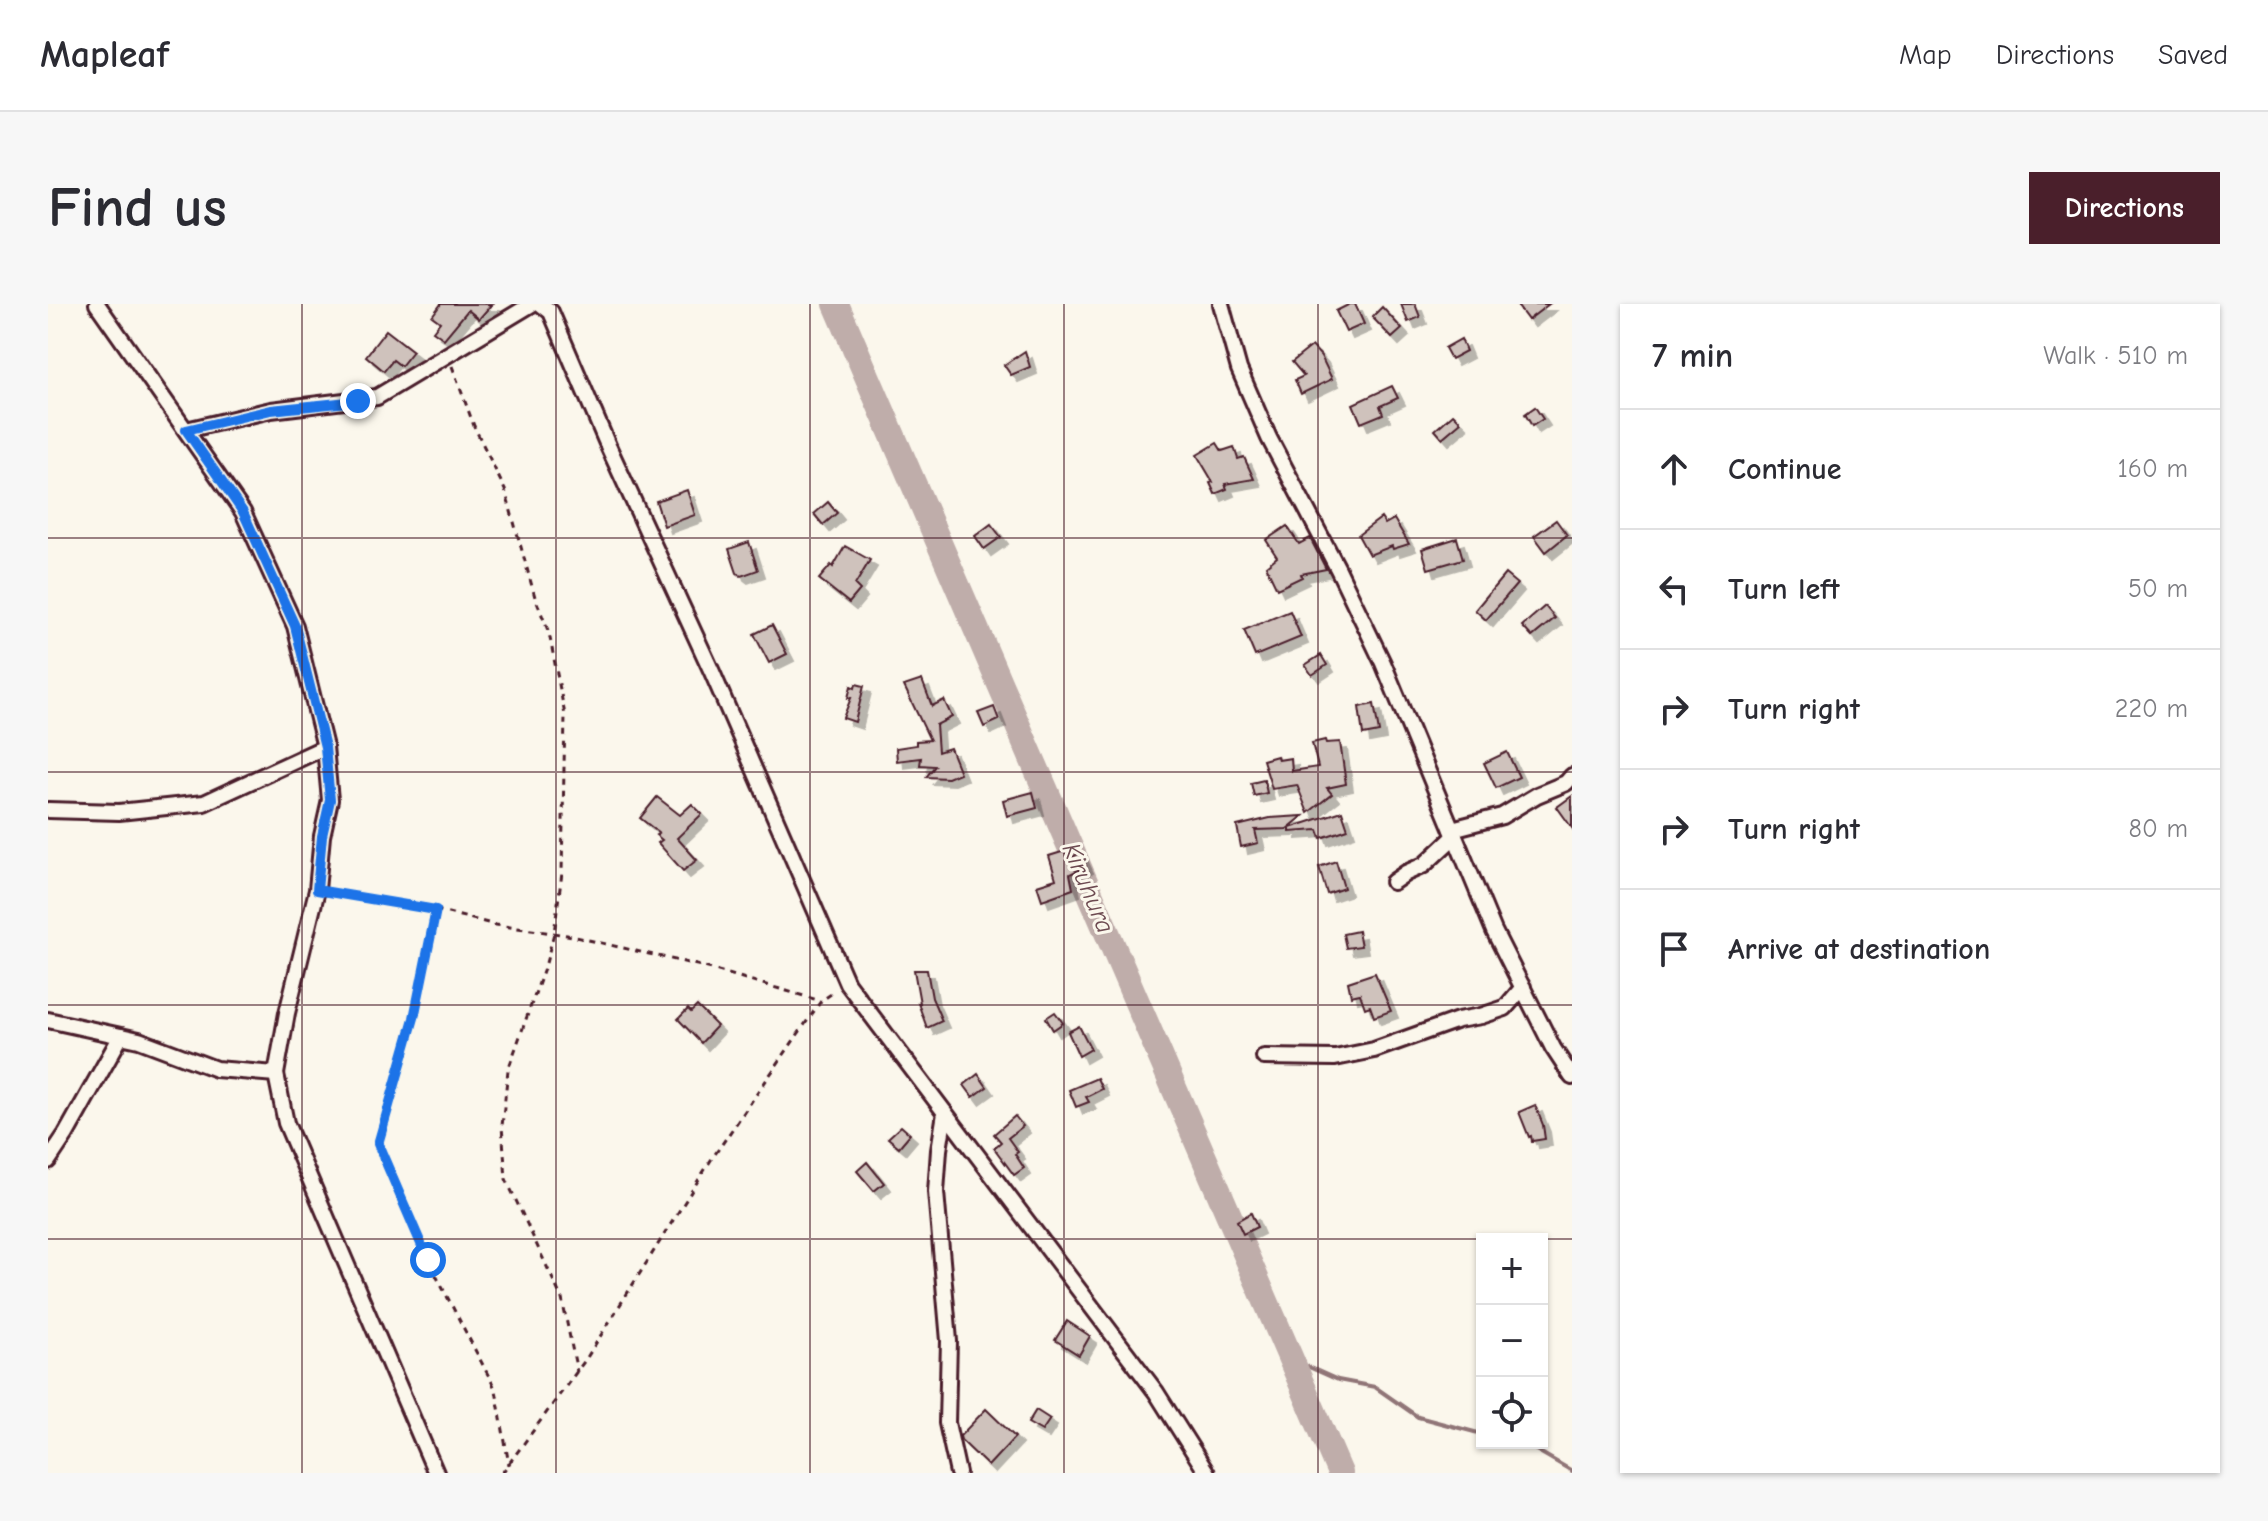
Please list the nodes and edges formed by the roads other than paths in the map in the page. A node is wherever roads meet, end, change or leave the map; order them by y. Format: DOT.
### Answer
graph roads {
  1 [pos="97,304"];
  2 [pos="532,304"];
  3 [pos="541,304"];
  4 [pos="1221,304"];
  5 [pos="186,430"];
  6 [pos="325,747"];
  7 [pos="1572,776"];
  8 [pos="48,810"];
  9 [pos="1453,832"];
  10 [pos="1393,882"];
  11 [pos="1523,987"];
  12 [pos="48,1020"];
  13 [pos="121,1036"];
  14 [pos="1553,1048"];
  15 [pos="1572,1050"];
  16 [pos="1264,1057"];
  17 [pos="276,1074"];
  18 [pos="1572,1077"];
  19 [pos="945,1113"];
  20 [pos="48,1161"];
  21 [pos="436,1473"];
  22 [pos="958,1473"];
  23 [pos="1207,1473"];
  1 -- 5 [label="street"];
  2 -- 5 [label="street"];
  3 -- 19 [label="street"];
  4 -- 9 [label="street"];
  5 -- 6 [label="street"];
  6 -- 8 [label="street"];
  6 -- 17 [label="street"];
  7 -- 9 [label="street"];
  9 -- 10 [label="street"];
  9 -- 11 [label="street"];
  11 -- 14 [label="street"];
  11 -- 16 [label="street"];
  12 -- 13 [label="street"];
  13 -- 17 [label="street"];
  13 -- 20 [label="street"];
  14 -- 15 [label="street"];
  14 -- 18 [label="street"];
  17 -- 21 [label="street"];
  19 -- 22 [label="street"];
  19 -- 23 [label="street"];
}
